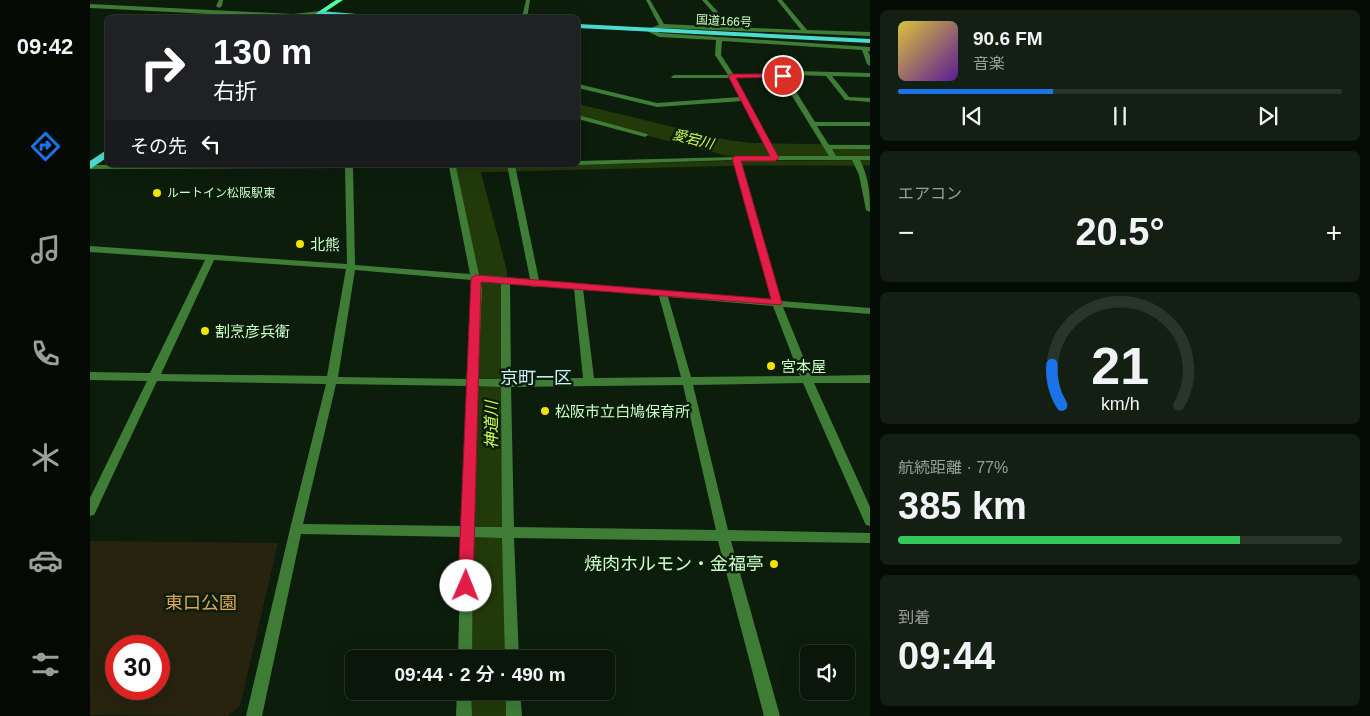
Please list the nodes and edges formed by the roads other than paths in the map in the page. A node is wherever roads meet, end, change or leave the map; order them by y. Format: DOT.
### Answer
graph roads {
  1 [pos="221,0"];
  2 [pos="340,0"];
  3 [pos="528,0"];
  4 [pos="648,0"];
  5 [pos="704,0"];
  6 [pos="779,0"];
  7 [pos="90,2"];
  8 [pos="90,6"];
  9 [pos="219,6"];
  10 [pos="211,11"];
  11 [pos="320,13"];
  12 [pos="208,15"];
  13 [pos="277,15"];
  14 [pos="302,15"];
  15 [pos="317,15"];
  16 [pos="344,15"];
  17 [pos="525,15"];
  18 [pos="580,26"];
  19 [pos="662,26"];
  20 [pos="730,28"];
  21 [pos="649,30"];
  22 [pos="804,30"];
  23 [pos="870,34"];
  24 [pos="718,40"];
  25 [pos="870,41"];
  26 [pos="867,48"];
  27 [pos="870,64"];
  28 [pos="828,74"];
  29 [pos="870,75"];
  30 [pos="732,76"];
  31 [pos="783,76"];
  32 [pos="674,77"];
  33 [pos="580,86"];
  34 [pos="743,99"];
  35 [pos="870,100"];
  36 [pos="580,118"];
  37 [pos="813,124"];
  38 [pos="870,124"];
  39 [pos="645,135"];
  40 [pos="827,147"];
  41 [pos="870,147"];
  42 [pos="105,154"];
  43 [pos="833,157"];
  44 [pos="775,158"];
  45 [pos="870,158"];
  46 [pos="857,161"];
  47 [pos="738,162"];
  48 [pos="580,163"];
  49 [pos="90,167"];
  50 [pos="349,167"];
  51 [pos="452,167"];
  52 [pos="511,168"];
  53 [pos="870,210"];
  54 [pos="90,249"];
  55 [pos="211,257"];
  56 [pos="351,267"];
  57 [pos="477,278"];
  58 [pos="504,280"];
  59 [pos="535,284"];
  60 [pos="578,288"];
  61 [pos="663,294"];
  62 [pos="777,303"];
  63 [pos="870,311"];
  64 [pos="90,376"];
  65 [pos="155,378"];
  66 [pos="870,379"];
  67 [pos="332,380"];
  68 [pos="807,380"];
  69 [pos="687,381"];
  70 [pos="474,383"];
  71 [pos="504,383"];
  72 [pos="590,383"];
  73 [pos="90,511"];
  74 [pos="870,520"];
  75 [pos="296,529"];
  76 [pos="508,531"];
  77 [pos="467,532"];
  78 [pos="723,535"];
  79 [pos="870,538"];
  80 [pos="465,650"];
  81 [pos="512,650"];
  82 [pos="464,700"];
  83 [pos="513,700"];
  84 [pos="254,716"];
  85 [pos="464,716"];
  86 [pos="514,716"];
  87 [pos="772,716"];
  1 -- 9 [label="street"];
  2 -- 11 [label="main road"];
  3 -- 17 [label="street"];
  4 -- 19 [label="street"];
  5 -- 20 [label="street"];
  6 -- 22 [label="street"];
  7 -- 9 [label="street"];
  8 -- 10 [label="street"];
  9 -- 11 [label="street"];
  10 -- 12 [label="street"];
  10 -- 13 [label="street"];
  11 -- 14 [label="street"];
  11 -- 15 [label="highway"];
  11 -- 16 [label="highway"];
  18 -- 21 [label="highway, 国道166号"];
  19 -- 20 [label="street"];
  19 -- 21 [label="street"];
  20 -- 22 [label="street"];
  21 -- 24 [label="street"];
  21 -- 25 [label="highway, 国道166号"];
  22 -- 23 [label="street"];
  24 -- 26 [label="street"];
  24 -- 30 [label="street"];
  26 -- 27 [label="street"];
  28 -- 29 [label="street"];
  28 -- 31 [label="street"];
  28 -- 35 [label="street"];
  30 -- 31 [label="street"];
  30 -- 32 [label="street"];
  30 -- 34 [label="street"];
  31 -- 37 [label="street"];
  33 -- 34 [label="street"];
  34 -- 44 [label="street"];
  36 -- 39 [label="street"];
  37 -- 38 [label="street"];
  37 -- 40 [label="street"];
  40 -- 41 [label="street"];
  40 -- 43 [label="street"];
  42 -- 49 [label="highway"];
  43 -- 44 [label="street"];
  43 -- 46 [label="street"];
  44 -- 47 [label="street"];
  45 -- 46 [label="street"];
  46 -- 53 [label="street"];
  47 -- 48 [label="street"];
  47 -- 62 [label="street"];
  49 -- 50 [label="street"];
  50 -- 56 [label="street"];
  51 -- 57 [label="street"];
  52 -- 59 [label="street"];
  54 -- 55 [label="street"];
  55 -- 56 [label="street"];
  55 -- 65 [label="street"];
  56 -- 57 [label="street"];
  56 -- 67 [label="street"];
  57 -- 58 [label="street"];
  57 -- 70 [label="street"];
  58 -- 59 [label="street"];
  58 -- 71 [label="street"];
  59 -- 60 [label="street"];
  60 -- 61 [label="street"];
  60 -- 72 [label="street"];
  61 -- 62 [label="street"];
  61 -- 69 [label="street"];
  62 -- 63 [label="street"];
  62 -- 68 [label="street"];
  64 -- 65 [label="street"];
  65 -- 67 [label="street"];
  65 -- 73 [label="street"];
  66 -- 68 [label="street"];
  67 -- 70 [label="street"];
  67 -- 75 [label="street"];
  68 -- 69 [label="street"];
  68 -- 74 [label="street"];
  69 -- 72 [label="street"];
  69 -- 78 [label="street"];
  70 -- 71 [label="street"];
  70 -- 77 [label="street"];
  71 -- 72 [label="street"];
  71 -- 76 [label="street"];
  75 -- 77 [label="street"];
  75 -- 84 [label="street"];
  76 -- 77 [label="street"];
  76 -- 78 [label="street"];
  76 -- 81 [label="street"];
  77 -- 80 [label="street"];
  78 -- 79 [label="street"];
  78 -- 87 [label="street"];
  82 -- 85 [label="street"];
  83 -- 86 [label="street"];
}
